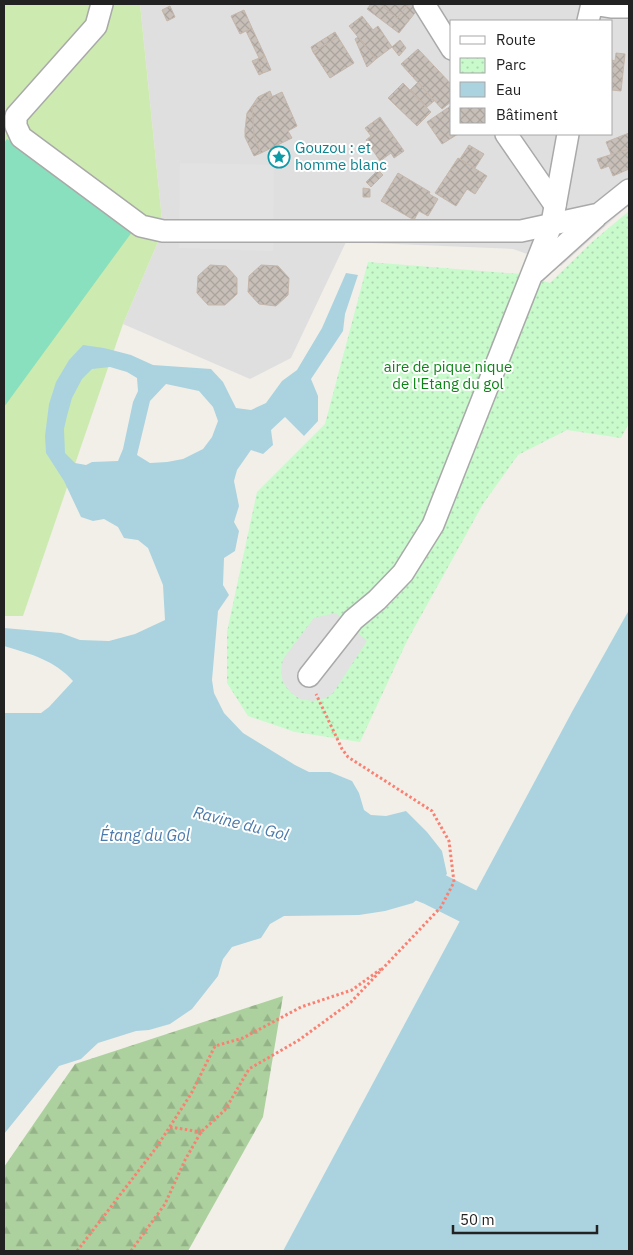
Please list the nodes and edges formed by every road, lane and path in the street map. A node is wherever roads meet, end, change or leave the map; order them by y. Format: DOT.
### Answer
graph roads {
  1 [pos="102,4"];
  2 [pos="119,4"];
  3 [pos="424,4"];
  4 [pos="592,4"];
  5 [pos="629,7"];
  6 [pos="588,20"];
  7 [pos="96,26"];
  8 [pos="450,46"];
  9 [pos="10,126"];
  10 [pos="507,135"];
  11 [pos="568,135"];
  12 [pos="629,190"];
  13 [pos="554,214"];
  14 [pos="599,214"];
  15 [pos="532,276"];
  16 [pos="309,676"];
  17 [pos="390,962"];
  18 [pos="169,1127"];
  19 [pos="201,1132"];
  20 [pos="77,1251"];
  21 [pos="131,1251"];
  1 -- 7 [label="street"];
  2 -- 7 [label="street"];
  3 -- 8 [label="street"];
  4 -- 5 [label="street"];
  4 -- 6 [label="street"];
  7 -- 9 [label="street"];
  9 -- 13 [label="street"];
  10 -- 13 [label="street"];
  11 -- 13 [label="street"];
  12 -- 14 [label="street"];
  13 -- 14 [label="street"];
  13 -- 15 [label="street"];
  14 -- 15 [label="street"];
  15 -- 16 [label="street"];
  16 -- 17 [label="path"];
  17 -- 18 [label="path"];
  17 -- 19 [label="path"];
  18 -- 19 [label="path"];
  18 -- 20 [label="path"];
  19 -- 21 [label="path"];
}
